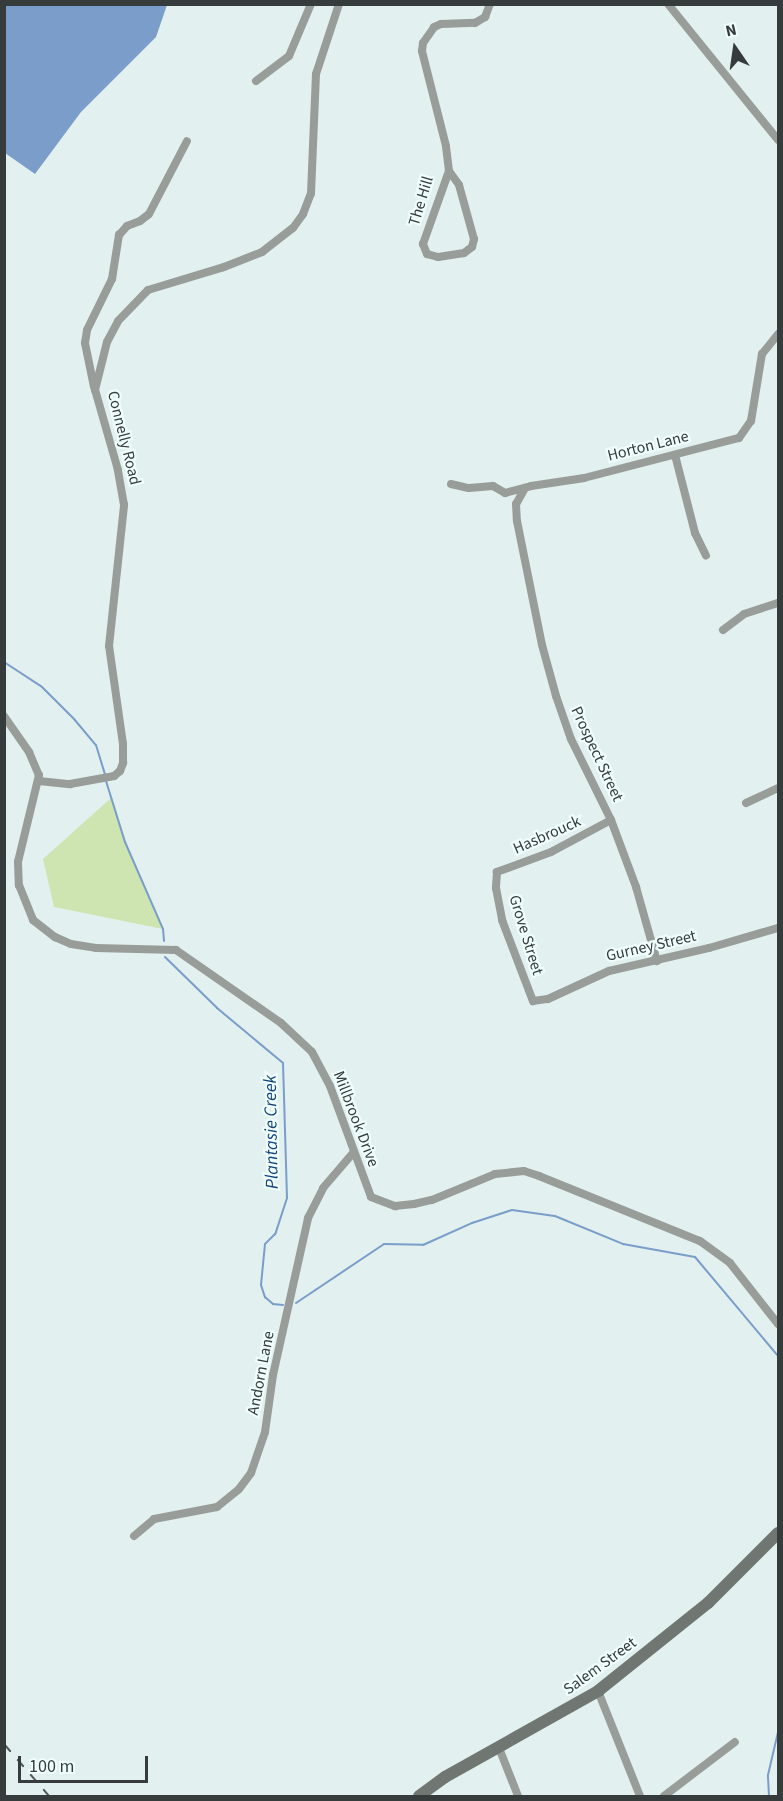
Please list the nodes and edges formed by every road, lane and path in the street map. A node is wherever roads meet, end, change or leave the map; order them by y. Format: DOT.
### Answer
graph roads {
  1 [pos="311,4"];
  2 [pos="339,4"];
  3 [pos="490,4"];
  4 [pos="668,4"];
  5 [pos="256,81"];
  6 [pos="778,140"];
  7 [pos="187,141"];
  8 [pos="448,171"];
  9 [pos="778,334"];
  10 [pos="95,390"];
  11 [pos="675,455"];
  12 [pos="451,484"];
  13 [pos="525,488"];
  14 [pos="706,556"];
  15 [pos="778,603"];
  16 [pos="723,630"];
  17 [pos="4,716"];
  18 [pos="39,781"];
  19 [pos="778,788"];
  20 [pos="746,803"];
  21 [pos="611,820"];
  22 [pos="496,876"];
  23 [pos="778,928"];
  24 [pos="657,961"];
  25 [pos="533,1001"];
  26 [pos="353,1154"];
  27 [pos="778,1324"];
  28 [pos="778,1533"];
  29 [pos="134,1536"];
  30 [pos="598,1691"];
  31 [pos="735,1742"];
  32 [pos="499,1748"];
  33 [pos="419,1797"];
  34 [pos="518,1797"];
  35 [pos="640,1797"];
  36 [pos="664,1797"];
  1 -- 5 [label="street"];
  2 -- 10 [label="street, Connelly Road"];
  3 -- 8 [label="street, The Hill"];
  4 -- 6 [label="street"];
  7 -- 10 [label="street"];
  8 -- 8 [label="street, The Hill"];
  9 -- 11 [label="street, Horton Lane"];
  10 -- 18 [label="street, Connelly Road"];
  11 -- 13 [label="street, Horton Lane"];
  11 -- 14 [label="street"];
  12 -- 13 [label="street, Horton Lane"];
  13 -- 21 [label="street, Prospect Street"];
  15 -- 16 [label="street"];
  17 -- 18 [label="street"];
  18 -- 26 [label="street, Millbrook Drive"];
  19 -- 20 [label="street"];
  21 -- 22 [label="street, Hasbrouck"];
  21 -- 24 [label="street, Prospect Street"];
  22 -- 25 [label="street, Grove Street"];
  23 -- 24 [label="street, Gurney Street"];
  24 -- 25 [label="street, Gurney Street"];
  26 -- 27 [label="street, Millbrook Drive"];
  26 -- 29 [label="street, Andorn Lane"];
  28 -- 30 [label="street, Salem Street"];
  30 -- 32 [label="street, Salem Street"];
  30 -- 35 [label="street"];
  31 -- 36 [label="street"];
  32 -- 33 [label="street, Salem Street"];
  32 -- 34 [label="street"];
}
